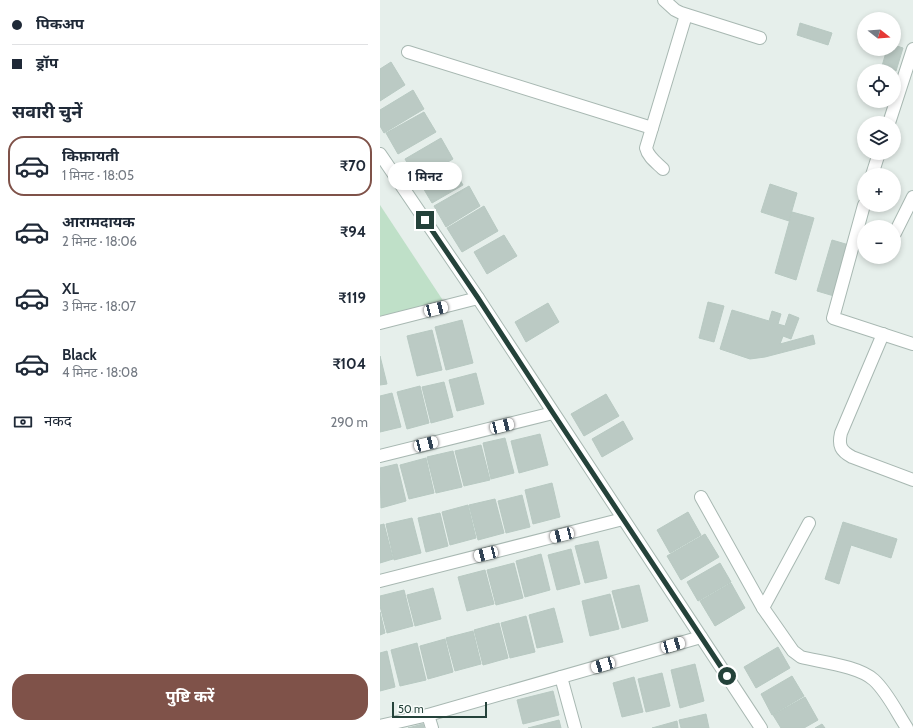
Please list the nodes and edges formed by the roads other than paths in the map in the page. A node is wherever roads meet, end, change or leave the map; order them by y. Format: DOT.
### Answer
graph roads {
  1 [pos="664,0"];
  2 [pos="686,15"];
  3 [pos="760,38"];
  4 [pos="913,49"];
  5 [pos="408,52"];
  6 [pos="891,116"];
  7 [pos="652,128"];
  8 [pos="380,154"];
  9 [pos="663,169"];
  10 [pos="913,197"];
  11 [pos="862,212"];
  12 [pos="901,221"];
  13 [pos="478,298"];
  14 [pos="380,323"];
  15 [pos="883,334"];
  16 [pos="913,344"];
  17 [pos="553,413"];
  18 [pos="380,456"];
  19 [pos="913,480"];
  20 [pos="701,498"];
  21 [pos="623,520"];
  22 [pos="809,524"];
  23 [pos="380,581"];
  24 [pos="763,608"];
  25 [pos="701,637"];
  26 [pos="561,677"];
  27 [pos="428,715"];
  28 [pos="380,726"];
  29 [pos="432,728"];
  30 [pos="575,728"];
  31 [pos="761,728"];
  32 [pos="907,728"];
  1 -- 2 [label="street"];
  2 -- 3 [label="street"];
  2 -- 7 [label="street"];
  4 -- 6 [label="street"];
  5 -- 7 [label="street"];
  7 -- 9 [label="street"];
  8 -- 13 [label="street"];
  10 -- 12 [label="street"];
  11 -- 15 [label="street"];
  13 -- 14 [label="street"];
  13 -- 17 [label="street"];
  15 -- 16 [label="street"];
  15 -- 19 [label="street"];
  17 -- 18 [label="street"];
  17 -- 21 [label="street"];
  20 -- 24 [label="street"];
  21 -- 23 [label="street"];
  21 -- 25 [label="street"];
  22 -- 24 [label="street"];
  24 -- 32 [label="street"];
  25 -- 26 [label="street"];
  25 -- 31 [label="street"];
  26 -- 27 [label="street"];
  26 -- 30 [label="street"];
  27 -- 28 [label="street"];
  27 -- 29 [label="street"];
}
